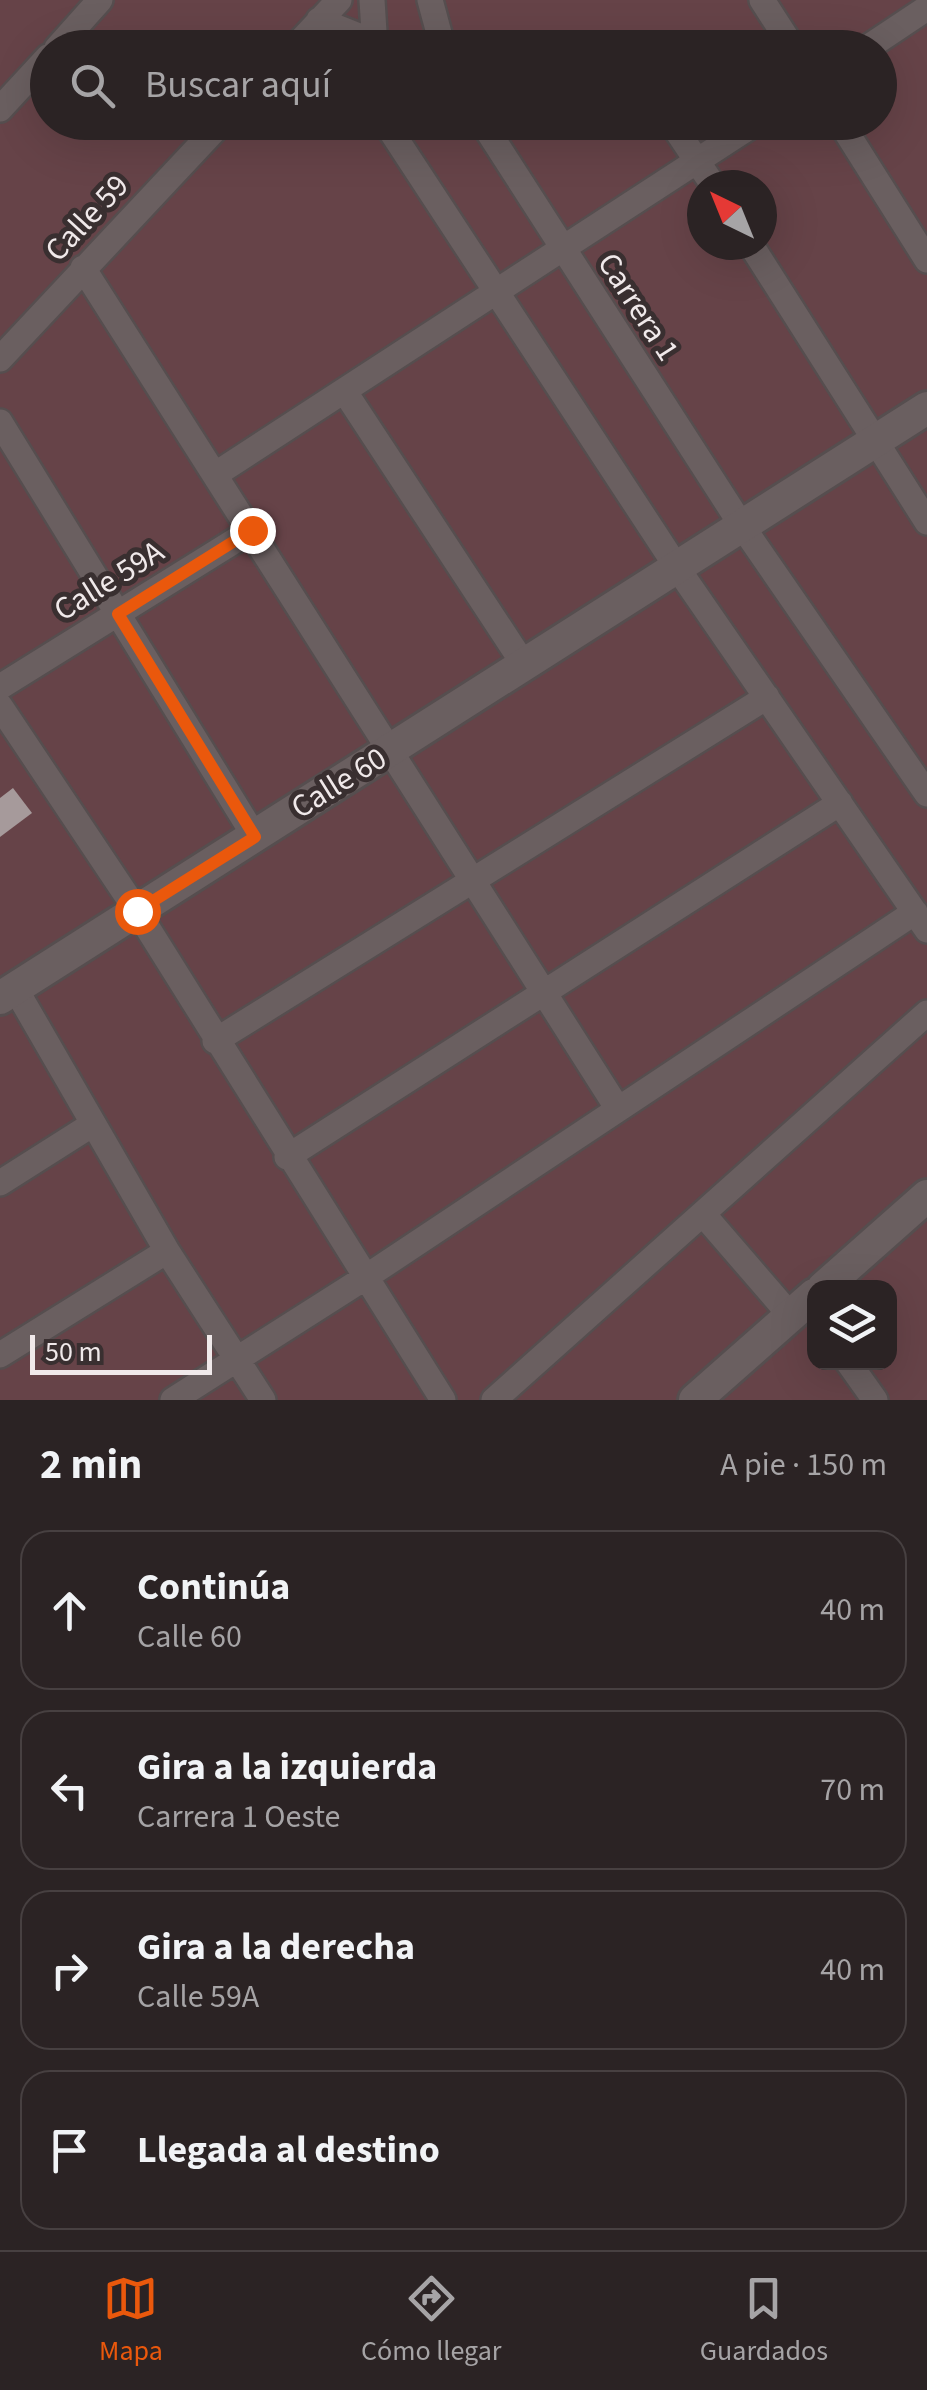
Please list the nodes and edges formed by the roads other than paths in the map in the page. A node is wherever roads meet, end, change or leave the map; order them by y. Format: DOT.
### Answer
graph roads {
  1 [pos="100,0"];
  2 [pos="339,0"];
  3 [pos="372,0"];
  4 [pos="430,0"];
  5 [pos="762,0"];
  6 [pos="927,8"];
  7 [pos="320,20"];
  8 [pos="72,30"];
  9 [pos="311,30"];
  10 [pos="343,30"];
  11 [pos="377,30"];
  12 [pos="439,30"];
  13 [pos="781,30"];
  14 [pos="894,30"];
  15 [pos="30,77"];
  16 [pos="0,109"];
  17 [pos="205,140"];
  18 [pos="397,140"];
  19 [pos="493,140"];
  20 [pos="683,140"];
  21 [pos="739,140"];
  22 [pos="851,140"];
  23 [pos="703,170"];
  24 [pos="710,170"];
  25 [pos="687,184"];
  26 [pos="563,251"];
  27 [pos="761,260"];
  28 [pos="927,260"];
  29 [pos="83,268"];
  30 [pos="496,294"];
  31 [pos="0,360"];
  32 [pos="344,392"];
  33 [pos="927,408"];
  34 [pos="0,422"];
  35 [pos="876,441"];
  36 [pos="216,474"];
  37 [pos="927,522"];
  38 [pos="742,526"];
  39 [pos="252,530"];
  40 [pos="678,569"];
  41 [pos="118,614"];
  42 [pos="524,666"];
  43 [pos="0,686"];
  44 [pos="766,697"];
  45 [pos="0,706"];
  46 [pos="927,746"];
  47 [pos="393,750"];
  48 [pos="904,761"];
  49 [pos="927,794"];
  50 [pos="840,803"];
  51 [pos="255,837"];
  52 [pos="472,882"];
  53 [pos="137,911"];
  54 [pos="921,921"];
  55 [pos="544,992"];
  56 [pos="8,993"];
  57 [pos="927,1013"];
  58 [pos="215,1042"];
  59 [pos="618,1109"];
  60 [pos="92,1124"];
  61 [pos="287,1158"];
  62 [pos="0,1183"];
  63 [pos="926,1200"];
  64 [pos="702,1214"];
  65 [pos="167,1251"];
  66 [pos="363,1279"];
  67 [pos="835,1280"];
  68 [pos="807,1301"];
  69 [pos="807,1305"];
  70 [pos="0,1355"];
  71 [pos="236,1358"];
  72 [pos="853,1370"];
  73 [pos="699,1399"];
  74 [pos="173,1400"];
  75 [pos="262,1400"];
  76 [pos="442,1400"];
  77 [pos="494,1400"];
  78 [pos="874,1400"];
  1 -- 8 [label="street"];
  2 -- 7 [label="street"];
  3 -- 11 [label="street"];
  4 -- 12 [label="street"];
  5 -- 13 [label="street"];
  6 -- 14 [label="street"];
  7 -- 9 [label="street"];
  7 -- 10 [label="street"];
  15 -- 16 [label="street"];
  17 -- 29 [label="street, Calle 59"];
  18 -- 30 [label="street"];
  19 -- 26 [label="street, Carrera 1"];
  20 -- 23 [label="street"];
  21 -- 24 [label="street"];
  22 -- 28 [label="street"];
  25 -- 26 [label="street"];
  26 -- 30 [label="street"];
  26 -- 38 [label="street, Carrera 1"];
  27 -- 35 [label="street"];
  29 -- 31 [label="street, Calle 59"];
  29 -- 36 [label="street"];
  30 -- 32 [label="street"];
  30 -- 40 [label="street"];
  32 -- 36 [label="street"];
  32 -- 42 [label="street"];
  33 -- 35 [label="street, Calle 60"];
  34 -- 41 [label="street"];
  35 -- 37 [label="street"];
  35 -- 38 [label="street, Calle 60"];
  36 -- 39 [label="street"];
  38 -- 40 [label="street, Calle 60"];
  38 -- 48 [label="street, Carrera 1"];
  39 -- 41 [label="street, Calle 59A"];
  39 -- 47 [label="street"];
  40 -- 42 [label="street, Calle 60"];
  40 -- 44 [label="street"];
  41 -- 43 [label="street, Calle 59A"];
  41 -- 51 [label="street"];
  42 -- 47 [label="street, Calle 60"];
  44 -- 50 [label="street"];
  44 -- 52 [label="street"];
  45 -- 53 [label="street"];
  46 -- 48 [label="street"];
  47 -- 51 [label="street, Calle 60"];
  47 -- 52 [label="street"];
  48 -- 49 [label="street, Carrera 1"];
  50 -- 54 [label="street"];
  50 -- 55 [label="street"];
  51 -- 53 [label="street, Calle 60"];
  52 -- 55 [label="street"];
  52 -- 58 [label="street"];
  53 -- 56 [label="street, Calle 60"];
  53 -- 58 [label="street"];
  54 -- 59 [label="street"];
  55 -- 59 [label="street"];
  55 -- 61 [label="street"];
  56 -- 60 [label="street"];
  57 -- 64 [label="street"];
  58 -- 61 [label="street"];
  59 -- 66 [label="street"];
  60 -- 62 [label="street"];
  60 -- 65 [label="street"];
  61 -- 66 [label="street"];
  63 -- 67 [label="street"];
  64 -- 68 [label="street"];
  64 -- 77 [label="street"];
  65 -- 70 [label="street"];
  65 -- 71 [label="street"];
  66 -- 71 [label="street"];
  66 -- 76 [label="street"];
  69 -- 73 [label="street"];
  71 -- 74 [label="street"];
  71 -- 75 [label="street"];
  72 -- 78 [label="street"];
}
